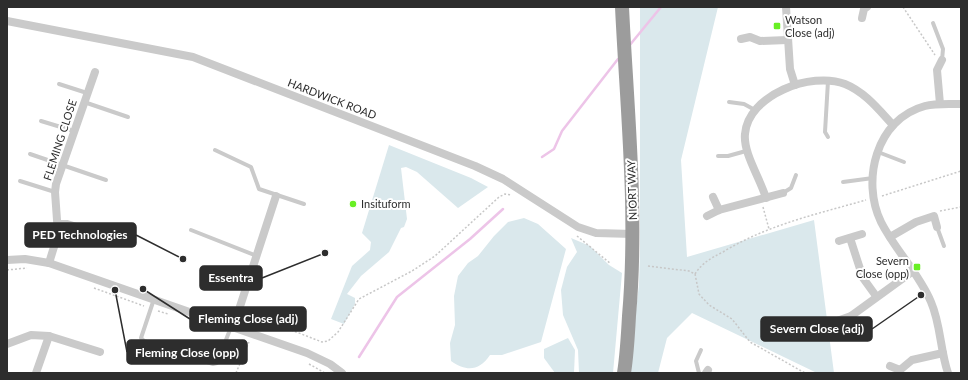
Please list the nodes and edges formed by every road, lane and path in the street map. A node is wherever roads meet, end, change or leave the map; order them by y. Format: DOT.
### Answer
graph roads {
  1 [pos="622,7"];
  2 [pos="786,7"];
  3 [pos="867,7"];
  4 [pos="903,7"];
  5 [pos="862,18"];
  6 [pos="7,21"];
  7 [pos="933,23"];
  8 [pos="741,39"];
  9 [pos="787,40"];
  10 [pos="942,60"];
  11 [pos="95,72"];
  12 [pos="828,80"];
  13 [pos="60,84"];
  14 [pos="795,85"];
  15 [pos="87,93"];
  16 [pos="84,102"];
  17 [pos="729,102"];
  18 [pos="940,104"];
  19 [pos="961,104"];
  20 [pos="755,110"];
  21 [pos="128,117"];
  22 [pos="41,121"];
  23 [pos="893,125"];
  24 [pos="74,131"];
  25 [pos="828,137"];
  26 [pos="215,150"];
  27 [pos="746,151"];
  28 [pos="878,152"];
  29 [pos="30,154"];
  30 [pos="718,156"];
  31 [pos="904,162"];
  32 [pos="63,165"];
  33 [pos="961,172"];
  34 [pos="796,175"];
  35 [pos="873,178"];
  36 [pos="106,180"];
  37 [pos="20,181"];
  38 [pos="843,182"];
  39 [pos="55,192"];
  40 [pos="783,193"];
  41 [pos="276,196"];
  42 [pos="516,196"];
  43 [pos="713,197"];
  44 [pos="763,198"];
  45 [pos="873,199"];
  46 [pos="304,204"];
  47 [pos="961,207"];
  48 [pos="719,210"];
  49 [pos="707,216"];
  50 [pos="934,216"];
  51 [pos="58,222"];
  52 [pos="937,227"];
  53 [pos="769,229"];
  54 [pos="92,230"];
  55 [pos="191,230"];
  56 [pos="575,234"];
  57 [pos="633,234"];
  58 [pos="862,234"];
  59 [pos="890,237"];
  60 [pos="850,238"];
  61 [pos="839,241"];
  62 [pos="944,246"];
  63 [pos="257,256"];
  64 [pos="7,260"];
  65 [pos="49,263"];
  66 [pos="611,264"];
  67 [pos="648,266"];
  68 [pos="29,268"];
  69 [pos="7,270"];
  70 [pos="913,271"];
  71 [pos="695,274"];
  72 [pos="93,288"];
  73 [pos="876,296"];
  74 [pos="154,299"];
  75 [pos="145,306"];
  76 [pos="851,316"];
  77 [pos="837,321"];
  78 [pos="232,327"];
  79 [pos="857,328"];
  80 [pos="252,335"];
  81 [pos="49,336"];
  82 [pos="7,344"];
  83 [pos="701,350"];
  84 [pos="100,352"];
  85 [pos="943,353"];
  86 [pos="890,366"];
  87 [pos="900,372"];
  88 [pos="36,373"];
  89 [pos="236,373"];
  90 [pos="342,373"];
  91 [pos="624,373"];
  92 [pos="699,373"];
  93 [pos="805,373"];
  94 [pos="948,373"];
  1 -- 57 [label="highway, NIORT WAY"];
  2 -- 9 [label="street"];
  3 -- 5 [label="street"];
  4 -- 10 [label="path"];
  6 -- 57 [label="street, HARDWICK ROAD"];
  7 -- 10 [label="lane"];
  8 -- 9 [label="street"];
  9 -- 14 [label="street"];
  10 -- 18 [label="street"];
  11 -- 15 [label="street, FLEMING CLOSE"];
  12 -- 14 [label="street"];
  12 -- 23 [label="street"];
  12 -- 25 [label="lane"];
  13 -- 15 [label="lane"];
  14 -- 20 [label="street"];
  15 -- 16 [label="street, FLEMING CLOSE"];
  16 -- 21 [label="lane"];
  16 -- 24 [label="street, FLEMING CLOSE"];
  17 -- 20 [label="lane"];
  18 -- 19 [label="street"];
  18 -- 23 [label="street"];
  20 -- 27 [label="street"];
  22 -- 24 [label="lane"];
  23 -- 28 [label="street"];
  24 -- 32 [label="street, FLEMING CLOSE"];
  26 -- 41 [label="lane"];
  27 -- 30 [label="lane"];
  27 -- 44 [label="street"];
  28 -- 31 [label="lane"];
  28 -- 35 [label="street"];
  29 -- 32 [label="lane"];
  32 -- 36 [label="lane"];
  32 -- 39 [label="street, FLEMING CLOSE"];
  33 -- 45 [label="path"];
  34 -- 40 [label="lane"];
  35 -- 38 [label="lane"];
  35 -- 45 [label="street"];
  37 -- 39 [label="lane"];
  39 -- 51 [label="street, FLEMING CLOSE"];
  40 -- 44 [label="street"];
  41 -- 46 [label="lane"];
  41 -- 63 [label="street"];
  42 -- 80 [label="path"];
  43 -- 48 [label="street"];
  44 -- 48 [label="street"];
  44 -- 53 [label="path"];
  45 -- 53 [label="path"];
  45 -- 59 [label="street"];
  47 -- 50 [label="path"];
  48 -- 49 [label="street"];
  50 -- 52 [label="street"];
  50 -- 59 [label="street"];
  51 -- 54 [label="lane"];
  51 -- 65 [label="street, FLEMING CLOSE"];
  52 -- 62 [label="lane"];
  53 -- 71 [label="path"];
  55 -- 63 [label="lane"];
  56 -- 66 [label="path"];
  57 -- 91 [label="highway, NIORT WAY"];
  58 -- 60 [label="street"];
  59 -- 70 [label="street"];
  60 -- 61 [label="street"];
  60 -- 73 [label="street"];
  63 -- 78 [label="street"];
  64 -- 65 [label="street"];
  65 -- 74 [label="street"];
  67 -- 71 [label="path"];
  68 -- 69 [label="path"];
  70 -- 73 [label="street"];
  70 -- 85 [label="street"];
  71 -- 93 [label="path"];
  72 -- 75 [label="path"];
  73 -- 76 [label="street"];
  74 -- 78 [label="street"];
  74 -- 78 [label="lane"];
  76 -- 77 [label="street"];
  76 -- 79 [label="street"];
  78 -- 80 [label="street"];
  80 -- 89 [label="path"];
  80 -- 90 [label="street"];
  81 -- 82 [label="street"];
  81 -- 84 [label="street"];
  81 -- 88 [label="street"];
  83 -- 92 [label="lane"];
  85 -- 87 [label="street"];
  85 -- 94 [label="street"];
  86 -- 87 [label="street"];
}
